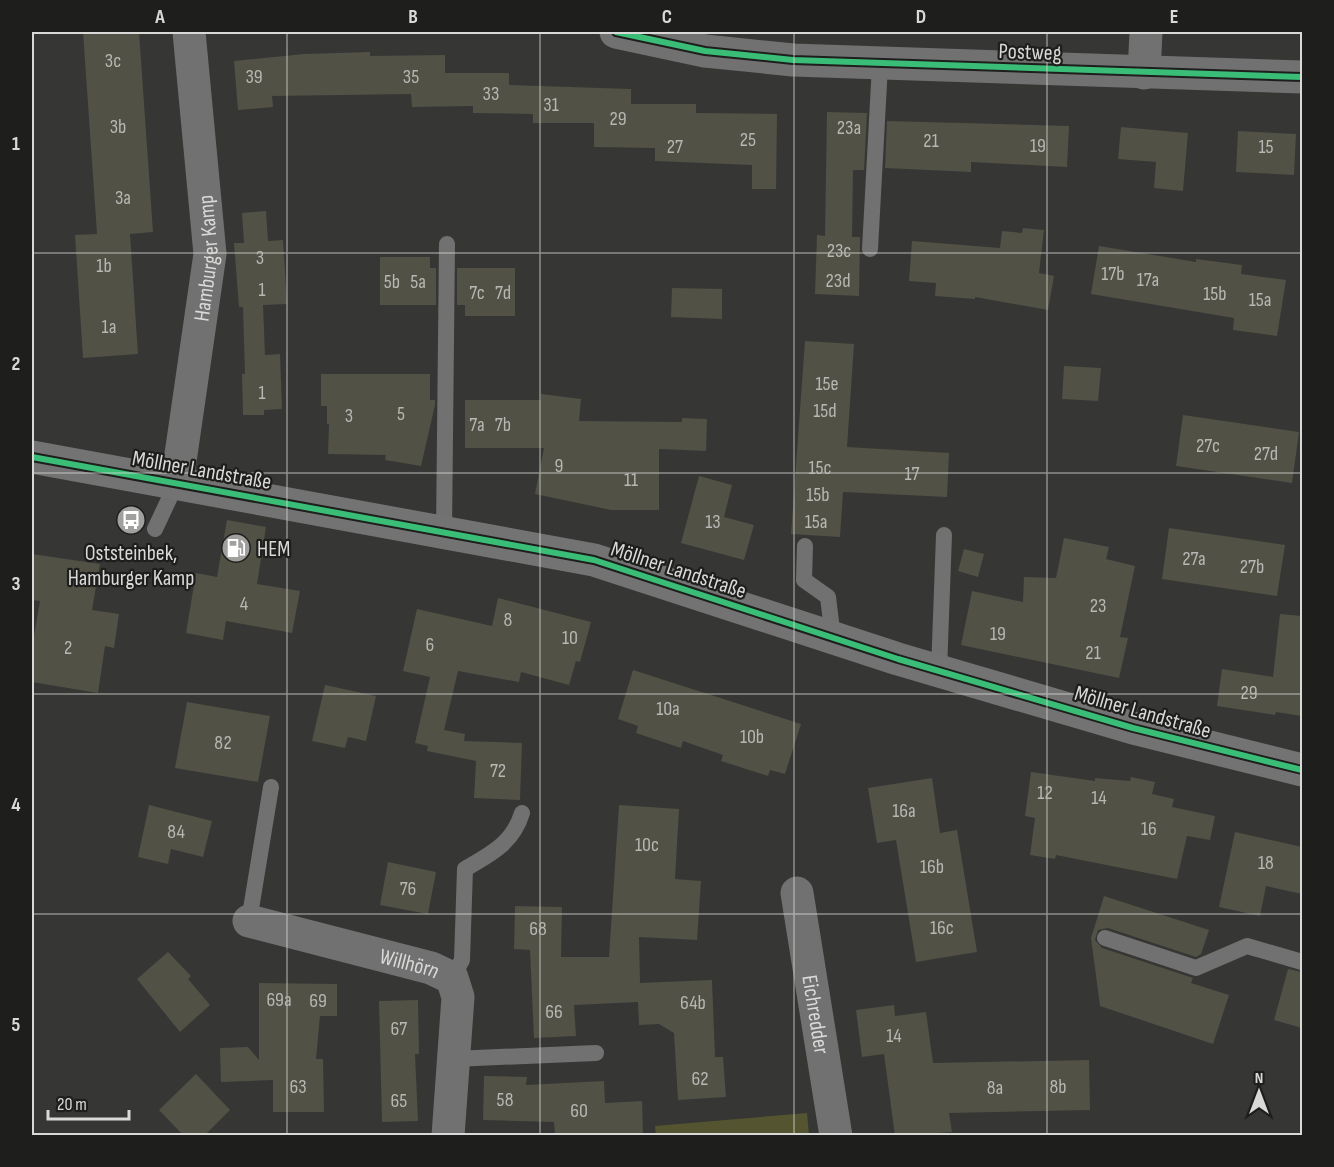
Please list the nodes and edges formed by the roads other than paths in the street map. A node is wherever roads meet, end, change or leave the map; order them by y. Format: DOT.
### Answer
graph roads {
  1 [pos="189,32"];
  2 [pos="616,32"];
  3 [pos="1146,32"];
  4 [pos="880,65"];
  5 [pos="1144,73"];
  6 [pos="1302,77"];
  7 [pos="447,244"];
  8 [pos="870,249"];
  9 [pos="32,457"];
  10 [pos="177,482"];
  11 [pos="155,529"];
  12 [pos="444,532"];
  13 [pos="944,535"];
  14 [pos="805,546"];
  15 [pos="833,638"];
  16 [pos="939,671"];
  17 [pos="1302,770"];
  18 [pos="271,787"];
  19 [pos="522,813"];
  20 [pos="797,893"];
  21 [pos="249,921"];
  22 [pos="1105,938"];
  23 [pos="1302,962"];
  24 [pos="452,978"];
  25 [pos="597,1053"];
  26 [pos="453,1059"];
  27 [pos="448,1136"];
  28 [pos="836,1136"];
  1 -- 10 [label="street, Hamburger Kamp"];
  2 -- 4 [label="street, Postweg"];
  3 -- 5 [label="street"];
  4 -- 5 [label="street, Postweg"];
  4 -- 8 [label="lane"];
  5 -- 6 [label="street, Postweg"];
  7 -- 12 [label="lane"];
  9 -- 10 [label="main road, Möllner Landstraße"];
  10 -- 11 [label="lane"];
  10 -- 12 [label="main road, Möllner Landstraße"];
  12 -- 15 [label="main road, Möllner Landstraße"];
  13 -- 16 [label="lane"];
  14 -- 15 [label="lane"];
  15 -- 16 [label="main road, Möllner Landstraße"];
  16 -- 17 [label="main road, Möllner Landstraße"];
  18 -- 21 [label="lane"];
  19 -- 24 [label="lane"];
  20 -- 28 [label="street, Eichredder"];
  21 -- 24 [label="street, Willhörn"];
  22 -- 23 [label="lane"];
  24 -- 26 [label="street, Willhörn"];
  25 -- 26 [label="lane"];
  26 -- 27 [label="street, Willhörn"];
}
